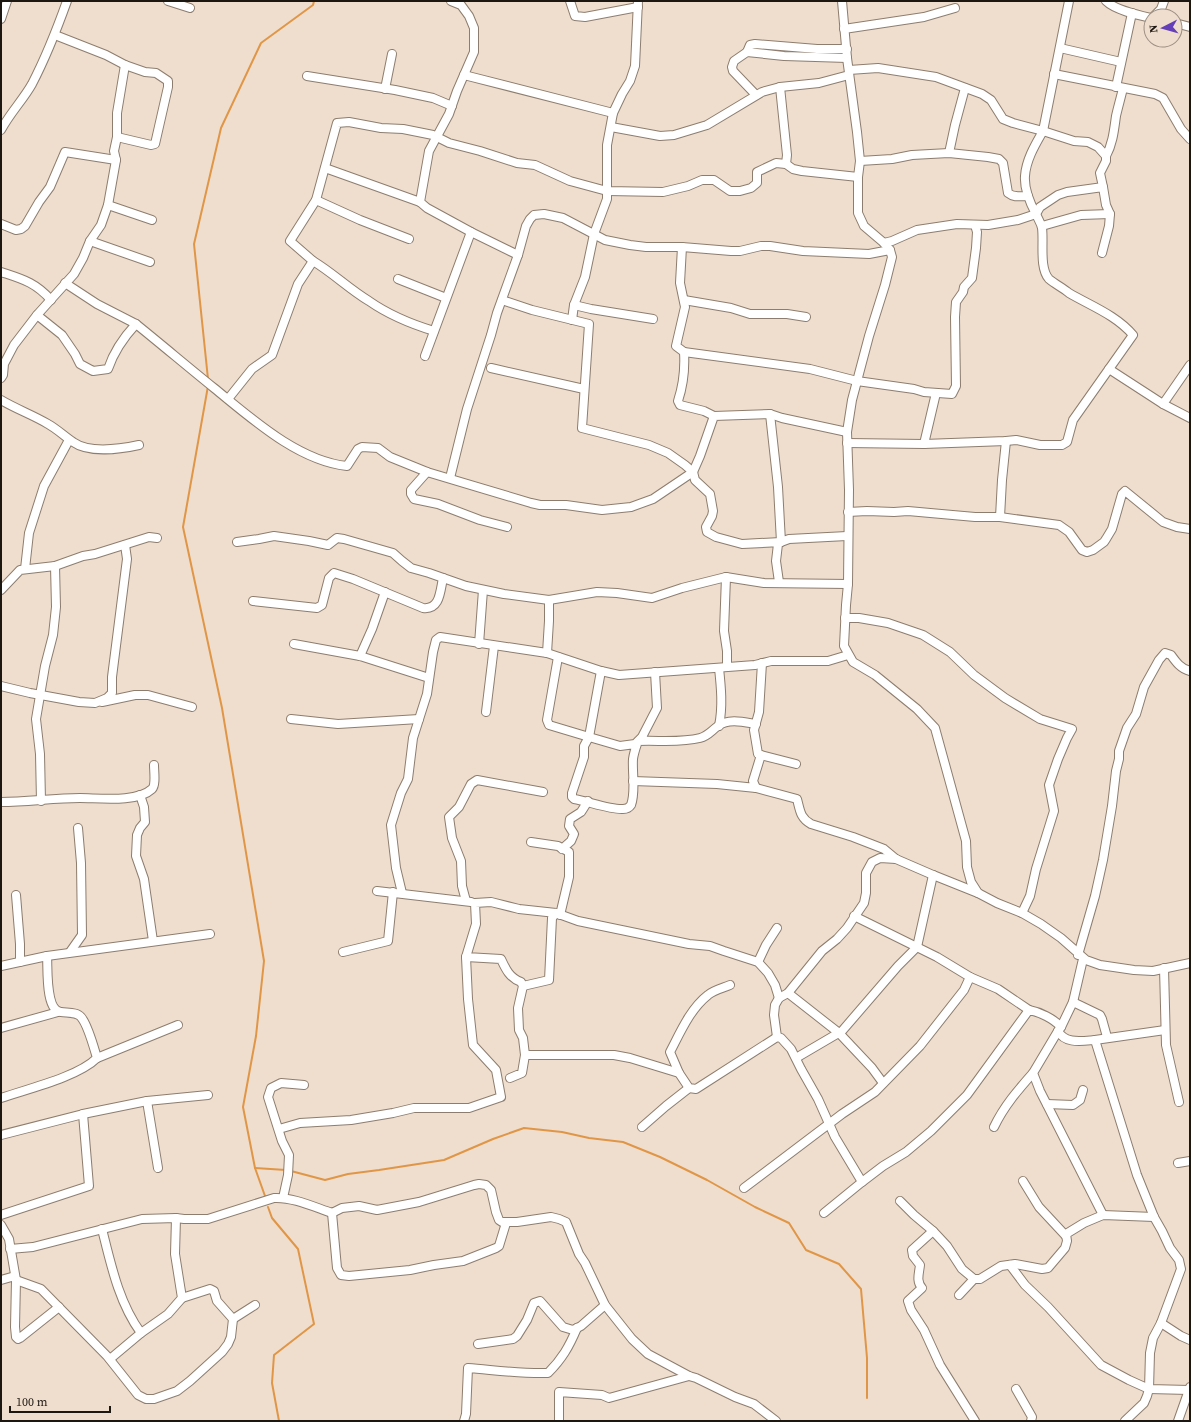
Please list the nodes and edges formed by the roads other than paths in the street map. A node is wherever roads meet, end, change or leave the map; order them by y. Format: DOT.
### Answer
graph roads {
  1 [pos="7,1"];
  2 [pos="67,1"];
  3 [pos="168,1"];
  4 [pos="451,1"];
  5 [pos="570,1"];
  6 [pos="842,1"];
  7 [pos="1069,1"];
  8 [pos="1106,1"];
  9 [pos="638,4"];
  10 [pos="190,8"];
  11 [pos="955,8"];
  12 [pos="1132,13"];
  13 [pos="1143,16"];
  14 [pos="1,19"];
  15 [pos="844,29"];
  16 [pos="55,35"];
  17 [pos="1060,48"];
  18 [pos="847,53"];
  19 [pos="392,54"];
  20 [pos="1120,62"];
  21 [pos="125,66"];
  22 [pos="849,73"];
  23 [pos="1054,74"];
  24 [pos="464,75"];
  25 [pos="307,76"];
  26 [pos="780,87"];
  27 [pos="1120,87"];
  28 [pos="965,88"];
  29 [pos="385,89"];
  30 [pos="756,95"];
  31 [pos="452,106"];
  32 [pos="613,113"];
  33 [pos="610,127"];
  34 [pos="1,130"];
  35 [pos="1043,131"];
  36 [pos="116,137"];
  37 [pos="437,137"];
  38 [pos="1190,139"];
  39 [pos="949,153"];
  40 [pos="1106,156"];
  41 [pos="116,160"];
  42 [pos="860,161"];
  43 [pos="786,164"];
  44 [pos="325,168"];
  45 [pos="858,177"];
  46 [pos="1103,187"];
  47 [pos="606,191"];
  48 [pos="1028,196"];
  49 [pos="316,200"];
  50 [pos="420,202"];
  51 [pos="108,205"];
  52 [pos="1036,214"];
  53 [pos="1110,214"];
  54 [pos="152,220"];
  55 [pos="1,224"];
  56 [pos="975,225"];
  57 [pos="1042,226"];
  58 [pos="471,232"];
  59 [pos="594,234"];
  60 [pos="409,239"];
  61 [pos="90,241"];
  62 [pos="884,243"];
  63 [pos="682,247"];
  64 [pos="890,250"];
  65 [pos="1102,253"];
  66 [pos="518,255"];
  67 [pos="313,261"];
  68 [pos="150,262"];
  69 [pos="1,272"];
  70 [pos="398,279"];
  71 [pos="65,283"];
  72 [pos="446,298"];
  73 [pos="51,300"];
  74 [pos="502,300"];
  75 [pos="684,300"];
  76 [pos="574,305"];
  77 [pos="37,315"];
  78 [pos="806,318"];
  79 [pos="653,319"];
  80 [pos="572,320"];
  81 [pos="136,324"];
  82 [pos="434,331"];
  83 [pos="684,352"];
  84 [pos="425,356"];
  85 [pos="1190,365"];
  86 [pos="492,368"];
  87 [pos="1109,369"];
  88 [pos="1,378"];
  89 [pos="857,382"];
  90 [pos="584,389"];
  91 [pos="936,393"];
  92 [pos="228,399"];
  93 [pos="1,400"];
  94 [pos="1163,404"];
  95 [pos="770,414"];
  96 [pos="714,416"];
  97 [pos="1190,418"];
  98 [pos="847,432"];
  99 [pos="70,440"];
  100 [pos="1006,441"];
  101 [pos="847,443"];
  102 [pos="924,444"];
  103 [pos="139,445"];
  104 [pos="428,472"];
  105 [pos="693,472"];
  106 [pos="450,478"];
  107 [pos="848,512"];
  108 [pos="1000,517"];
  109 [pos="508,527"];
  110 [pos="1190,529"];
  111 [pos="848,536"];
  112 [pos="157,538"];
  113 [pos="238,542"];
  114 [pos="781,542"];
  115 [pos="126,545"];
  116 [pos="55,566"];
  117 [pos="25,569"];
  118 [pos="726,577"];
  119 [pos="444,578"];
  120 [pos="779,582"];
  121 [pos="848,584"];
  122 [pos="1,590"];
  123 [pos="483,590"];
  124 [pos="385,592"];
  125 [pos="549,600"];
  126 [pos="253,602"];
  127 [pos="845,618"];
  128 [pos="294,644"];
  129 [pos="479,644"];
  130 [pos="494,646"];
  131 [pos="547,654"];
  132 [pos="848,655"];
  133 [pos="360,656"];
  134 [pos="558,657"];
  135 [pos="762,663"];
  136 [pos="723,667"];
  137 [pos="601,671"];
  138 [pos="1190,671"];
  139 [pos="655,672"];
  140 [pos="429,678"];
  141 [pos="1,686"];
  142 [pos="40,695"];
  143 [pos="95,703"];
  144 [pos="192,707"];
  145 [pos="486,712"];
  146 [pos="291,719"];
  147 [pos="419,719"];
  148 [pos="756,724"];
  149 [pos="718,726"];
  150 [pos="590,737"];
  151 [pos="638,741"];
  152 [pos="761,755"];
  153 [pos="796,764"];
  154 [pos="154,765"];
  155 [pos="633,781"];
  156 [pos="756,788"];
  157 [pos="543,792"];
  158 [pos="140,795"];
  159 [pos="41,801"];
  160 [pos="588,801"];
  161 [pos="1,802"];
  162 [pos="78,828"];
  163 [pos="531,842"];
  164 [pos="562,849"];
  165 [pos="896,859"];
  166 [pos="933,875"];
  167 [pos="377,891"];
  168 [pos="393,892"];
  169 [pos="402,893"];
  170 [pos="978,893"];
  171 [pos="16,895"];
  172 [pos="466,901"];
  173 [pos="475,903"];
  174 [pos="1022,912"];
  175 [pos="558,914"];
  176 [pos="854,916"];
  177 [pos="777,928"];
  178 [pos="210,934"];
  179 [pos="154,941"];
  180 [pos="917,947"];
  181 [pos="70,952"];
  182 [pos="343,952"];
  183 [pos="47,956"];
  184 [pos="466,957"];
  185 [pos="1081,957"];
  186 [pos="20,962"];
  187 [pos="758,962"];
  188 [pos="1190,963"];
  189 [pos="1,966"];
  190 [pos="1164,968"];
  191 [pos="970,977"];
  192 [pos="730,985"];
  193 [pos="523,986"];
  194 [pos="788,993"];
  195 [pos="779,998"];
  196 [pos="1073,1002"];
  197 [pos="1029,1010"];
  198 [pos="58,1012"];
  199 [pos="178,1025"];
  200 [pos="1,1028"];
  201 [pos="1060,1029"];
  202 [pos="1165,1030"];
  203 [pos="839,1033"];
  204 [pos="777,1036"];
  205 [pos="1107,1037"];
  206 [pos="1094,1040"];
  207 [pos="525,1055"];
  208 [pos="97,1058"];
  209 [pos="796,1058"];
  210 [pos="679,1073"];
  211 [pos="1033,1073"];
  212 [pos="510,1078"];
  213 [pos="883,1084"];
  214 [pos="304,1085"];
  215 [pos="689,1088"];
  216 [pos="1083,1090"];
  217 [pos="208,1095"];
  218 [pos="1,1098"];
  219 [pos="147,1101"];
  220 [pos="1179,1102"];
  221 [pos="1047,1104"];
  222 [pos="83,1114"];
  223 [pos="829,1124"];
  224 [pos="642,1127"];
  225 [pos="994,1127"];
  226 [pos="279,1129"];
  227 [pos="1,1135"];
  228 [pos="1190,1161"];
  229 [pos="1178,1164"];
  230 [pos="158,1168"];
  231 [pos="1023,1181"];
  232 [pos="862,1182"];
  233 [pos="744,1188"];
  234 [pos="283,1198"];
  235 [pos="900,1201"];
  236 [pos="332,1213"];
  237 [pos="824,1213"];
  238 [pos="1,1214"];
  239 [pos="1103,1215"];
  240 [pos="1154,1217"];
  241 [pos="176,1218"];
  242 [pos="506,1223"];
  243 [pos="1,1225"];
  244 [pos="102,1229"];
  245 [pos="933,1231"];
  246 [pos="1066,1236"];
  247 [pos="10,1249"];
  248 [pos="1010,1265"];
  249 [pos="15,1278"];
  250 [pos="974,1279"];
  251 [pos="1,1280"];
  252 [pos="960,1295"];
  253 [pos="182,1298"];
  254 [pos="255,1305"];
  255 [pos="605,1305"];
  256 [pos="59,1307"];
  257 [pos="233,1319"];
  258 [pos="1161,1323"];
  259 [pos="577,1328"];
  260 [pos="141,1333"];
  261 [pos="1190,1340"];
  262 [pos="478,1344"];
  263 [pos="110,1359"];
  264 [pos="689,1376"];
  265 [pos="1189,1388"];
  266 [pos="1016,1389"];
  267 [pos="1149,1389"];
  268 [pos="973,1420"];
  269 [pos="464,1421"];
  270 [pos="560,1421"];
  271 [pos="776,1421"];
  272 [pos="1031,1421"];
  273 [pos="1125,1421"];
  274 [pos="1178,1421"];
  1 -- 14 [label="street"];
  2 -- 16 [label="street"];
  3 -- 10 [label="street"];
  4 -- 24 [label="street"];
  5 -- 9 [label="street"];
  6 -- 15 [label="street"];
  7 -- 17 [label="street"];
  8 -- 12 [label="street"];
  9 -- 32 [label="street"];
  11 -- 15 [label="street"];
  12 -- 13 [label="street"];
  12 -- 20 [label="street"];
  15 -- 18 [label="street"];
  16 -- 21 [label="street"];
  16 -- 34 [label="street"];
  17 -- 20 [label="street"];
  17 -- 23 [label="street"];
  18 -- 22 [label="street"];
  18 -- 30 [label="street"];
  19 -- 29 [label="street"];
  20 -- 27 [label="street"];
  21 -- 36 [label="street"];
  21 -- 36 [label="street"];
  22 -- 26 [label="street"];
  22 -- 28 [label="street"];
  22 -- 42 [label="street"];
  23 -- 27 [label="street"];
  23 -- 35 [label="street"];
  24 -- 31 [label="street"];
  24 -- 32 [label="street"];
  25 -- 29 [label="street"];
  26 -- 30 [label="street"];
  26 -- 43 [label="street"];
  27 -- 38 [label="street"];
  27 -- 40 [label="street"];
  28 -- 35 [label="street"];
  28 -- 39 [label="street"];
  29 -- 31 [label="street"];
  30 -- 33 [label="street"];
  31 -- 37 [label="street"];
  32 -- 33 [label="street"];
  33 -- 47 [label="street"];
  35 -- 40 [label="street"];
  35 -- 48 [label="street"];
  36 -- 41 [label="street"];
  37 -- 44 [label="street"];
  37 -- 47 [label="street"];
  37 -- 50 [label="street"];
  39 -- 42 [label="street"];
  39 -- 48 [label="street"];
  40 -- 46 [label="street"];
  41 -- 51 [label="street"];
  41 -- 55 [label="street"];
  42 -- 45 [label="street"];
  43 -- 45 [label="street"];
  43 -- 47 [label="street"];
  44 -- 49 [label="street"];
  44 -- 50 [label="street"];
  45 -- 62 [label="street"];
  46 -- 52 [label="street"];
  46 -- 53 [label="street"];
  47 -- 59 [label="street"];
  48 -- 52 [label="street"];
  49 -- 60 [label="street"];
  49 -- 67 [label="street"];
  50 -- 58 [label="street"];
  51 -- 54 [label="street"];
  51 -- 61 [label="street"];
  52 -- 56 [label="street"];
  52 -- 57 [label="street"];
  53 -- 57 [label="street"];
  53 -- 65 [label="street"];
  56 -- 62 [label="street"];
  56 -- 91 [label="street"];
  57 -- 87 [label="street"];
  58 -- 66 [label="street"];
  58 -- 72 [label="street"];
  59 -- 63 [label="street"];
  59 -- 66 [label="street"];
  59 -- 76 [label="street"];
  61 -- 68 [label="street"];
  61 -- 71 [label="street"];
  62 -- 64 [label="street"];
  63 -- 64 [label="street"];
  63 -- 75 [label="street"];
  64 -- 89 [label="street"];
  66 -- 74 [label="street"];
  67 -- 82 [label="street"];
  67 -- 92 [label="street"];
  69 -- 73 [label="street"];
  70 -- 72 [label="street"];
  71 -- 73 [label="street"];
  71 -- 81 [label="street"];
  72 -- 82 [label="street"];
  73 -- 77 [label="street"];
  74 -- 80 [label="street"];
  74 -- 106 [label="street"];
  75 -- 78 [label="street"];
  75 -- 83 [label="street"];
  76 -- 79 [label="street"];
  76 -- 80 [label="street"];
  77 -- 81 [label="street"];
  77 -- 88 [label="street"];
  80 -- 90 [label="street"];
  81 -- 92 [label="street"];
  82 -- 84 [label="street"];
  83 -- 89 [label="street"];
  83 -- 96 [label="street"];
  85 -- 94 [label="street"];
  86 -- 90 [label="street"];
  87 -- 94 [label="street"];
  87 -- 100 [label="street"];
  89 -- 91 [label="street"];
  89 -- 98 [label="street"];
  90 -- 105 [label="street"];
  91 -- 102 [label="street"];
  92 -- 104 [label="street"];
  93 -- 99 [label="street"];
  94 -- 97 [label="street"];
  95 -- 96 [label="street"];
  95 -- 98 [label="street"];
  95 -- 114 [label="street"];
  96 -- 105 [label="street"];
  98 -- 101 [label="street"];
  99 -- 103 [label="street"];
  99 -- 117 [label="street"];
  100 -- 102 [label="street"];
  100 -- 108 [label="street"];
  101 -- 102 [label="street"];
  101 -- 107 [label="street"];
  104 -- 106 [label="street"];
  104 -- 109 [label="street"];
  105 -- 106 [label="street"];
  105 -- 114 [label="street"];
  107 -- 108 [label="street"];
  107 -- 111 [label="street"];
  108 -- 110 [label="street"];
  111 -- 114 [label="street"];
  111 -- 121 [label="street"];
  112 -- 115 [label="street"];
  113 -- 119 [label="street"];
  114 -- 120 [label="street"];
  115 -- 116 [label="street"];
  115 -- 143 [label="street"];
  116 -- 117 [label="street"];
  116 -- 142 [label="street"];
  117 -- 122 [label="street"];
  118 -- 120 [label="street"];
  118 -- 125 [label="street"];
  118 -- 136 [label="street"];
  119 -- 123 [label="street"];
  119 -- 124 [label="street"];
  120 -- 121 [label="street"];
  121 -- 127 [label="street"];
  123 -- 125 [label="street"];
  123 -- 129 [label="street"];
  124 -- 126 [label="street"];
  124 -- 133 [label="street"];
  125 -- 131 [label="street"];
  127 -- 132 [label="street"];
  127 -- 174 [label="street"];
  128 -- 133 [label="street"];
  129 -- 130 [label="street"];
  129 -- 140 [label="street"];
  130 -- 131 [label="street"];
  130 -- 145 [label="street"];
  131 -- 134 [label="street"];
  132 -- 135 [label="street"];
  132 -- 170 [label="street"];
  133 -- 140 [label="street"];
  134 -- 137 [label="street"];
  134 -- 150 [label="street"];
  135 -- 136 [label="street"];
  135 -- 148 [label="street"];
  136 -- 139 [label="street"];
  136 -- 149 [label="street"];
  137 -- 139 [label="street"];
  137 -- 150 [label="street"];
  138 -- 185 [label="street"];
  139 -- 151 [label="street"];
  140 -- 147 [label="street"];
  141 -- 142 [label="street"];
  142 -- 143 [label="street"];
  142 -- 159 [label="street"];
  143 -- 144 [label="street"];
  146 -- 147 [label="street"];
  147 -- 169 [label="street"];
  148 -- 149 [label="street"];
  148 -- 152 [label="street"];
  149 -- 151 [label="street"];
  150 -- 151 [label="street"];
  150 -- 160 [label="street"];
  151 -- 155 [label="street"];
  152 -- 153 [label="street"];
  152 -- 156 [label="street"];
  154 -- 158 [label="street"];
  155 -- 156 [label="street"];
  155 -- 160 [label="street"];
  156 -- 165 [label="street"];
  157 -- 172 [label="street"];
  158 -- 159 [label="street"];
  158 -- 179 [label="street"];
  159 -- 161 [label="street"];
  160 -- 164 [label="street"];
  162 -- 181 [label="street"];
  163 -- 164 [label="street"];
  164 -- 175 [label="street"];
  165 -- 166 [label="street"];
  165 -- 176 [label="street"];
  166 -- 170 [label="street"];
  166 -- 180 [label="street"];
  167 -- 168 [label="street"];
  168 -- 169 [label="street"];
  168 -- 182 [label="street"];
  169 -- 172 [label="street"];
  170 -- 174 [label="street"];
  171 -- 186 [label="street"];
  172 -- 173 [label="street"];
  173 -- 175 [label="street"];
  173 -- 184 [label="street"];
  174 -- 185 [label="street"];
  175 -- 187 [label="street"];
  175 -- 193 [label="street"];
  176 -- 180 [label="street"];
  176 -- 194 [label="street"];
  177 -- 187 [label="street"];
  178 -- 179 [label="street"];
  179 -- 181 [label="street"];
  180 -- 191 [label="street"];
  180 -- 203 [label="street"];
  181 -- 183 [label="street"];
  183 -- 186 [label="street"];
  183 -- 198 [label="street"];
  184 -- 193 [label="street"];
  184 -- 226 [label="street"];
  185 -- 190 [label="street"];
  185 -- 196 [label="street"];
  186 -- 189 [label="street"];
  187 -- 195 [label="street"];
  188 -- 190 [label="street"];
  190 -- 202 [label="street"];
  191 -- 197 [label="street"];
  191 -- 213 [label="street"];
  192 -- 210 [label="street"];
  193 -- 207 [label="street"];
  194 -- 195 [label="street"];
  194 -- 203 [label="street"];
  195 -- 204 [label="street"];
  196 -- 201 [label="street"];
  196 -- 205 [label="street"];
  197 -- 201 [label="street"];
  197 -- 232 [label="street"];
  198 -- 200 [label="street"];
  198 -- 208 [label="street"];
  199 -- 208 [label="street"];
  201 -- 206 [label="street"];
  201 -- 211 [label="street"];
  202 -- 205 [label="street"];
  202 -- 220 [label="street"];
  203 -- 209 [label="street"];
  203 -- 213 [label="street"];
  204 -- 209 [label="street"];
  204 -- 215 [label="street"];
  205 -- 206 [label="street"];
  206 -- 240 [label="street"];
  207 -- 210 [label="street"];
  207 -- 212 [label="street"];
  208 -- 218 [label="street"];
  209 -- 223 [label="street"];
  210 -- 215 [label="street"];
  211 -- 221 [label="street"];
  211 -- 225 [label="street"];
  213 -- 223 [label="street"];
  214 -- 226 [label="street"];
  215 -- 224 [label="street"];
  216 -- 221 [label="street"];
  217 -- 219 [label="street"];
  219 -- 222 [label="street"];
  219 -- 230 [label="street"];
  221 -- 239 [label="street"];
  222 -- 227 [label="street"];
  222 -- 238 [label="street"];
  223 -- 232 [label="street"];
  223 -- 233 [label="street"];
  226 -- 234 [label="street"];
  228 -- 229 [label="street"];
  231 -- 246 [label="street"];
  232 -- 237 [label="street"];
  234 -- 236 [label="street"];
  234 -- 241 [label="street"];
  235 -- 245 [label="street"];
  236 -- 242 [label="street"];
  236 -- 242 [label="street"];
  239 -- 240 [label="street"];
  239 -- 246 [label="street"];
  240 -- 258 [label="street"];
  241 -- 244 [label="street"];
  241 -- 253 [label="street"];
  242 -- 255 [label="street"];
  243 -- 247 [label="street"];
  244 -- 247 [label="street"];
  244 -- 260 [label="street"];
  245 -- 250 [label="street"];
  245 -- 268 [label="street"];
  246 -- 248 [label="street"];
  247 -- 249 [label="street"];
  248 -- 250 [label="street"];
  248 -- 267 [label="street"];
  249 -- 251 [label="street"];
  249 -- 256 [label="street"];
  249 -- 256 [label="street"];
  250 -- 252 [label="street"];
  253 -- 257 [label="street"];
  253 -- 260 [label="street"];
  254 -- 257 [label="street"];
  255 -- 259 [label="street"];
  255 -- 264 [label="street"];
  256 -- 263 [label="street"];
  257 -- 263 [label="street"];
  258 -- 261 [label="street"];
  258 -- 267 [label="street"];
  259 -- 262 [label="street"];
  259 -- 269 [label="street"];
  260 -- 263 [label="street"];
  264 -- 270 [label="street"];
  264 -- 271 [label="street"];
  265 -- 267 [label="street"];
  265 -- 274 [label="street"];
  266 -- 272 [label="street"];
  267 -- 273 [label="street"];
}
